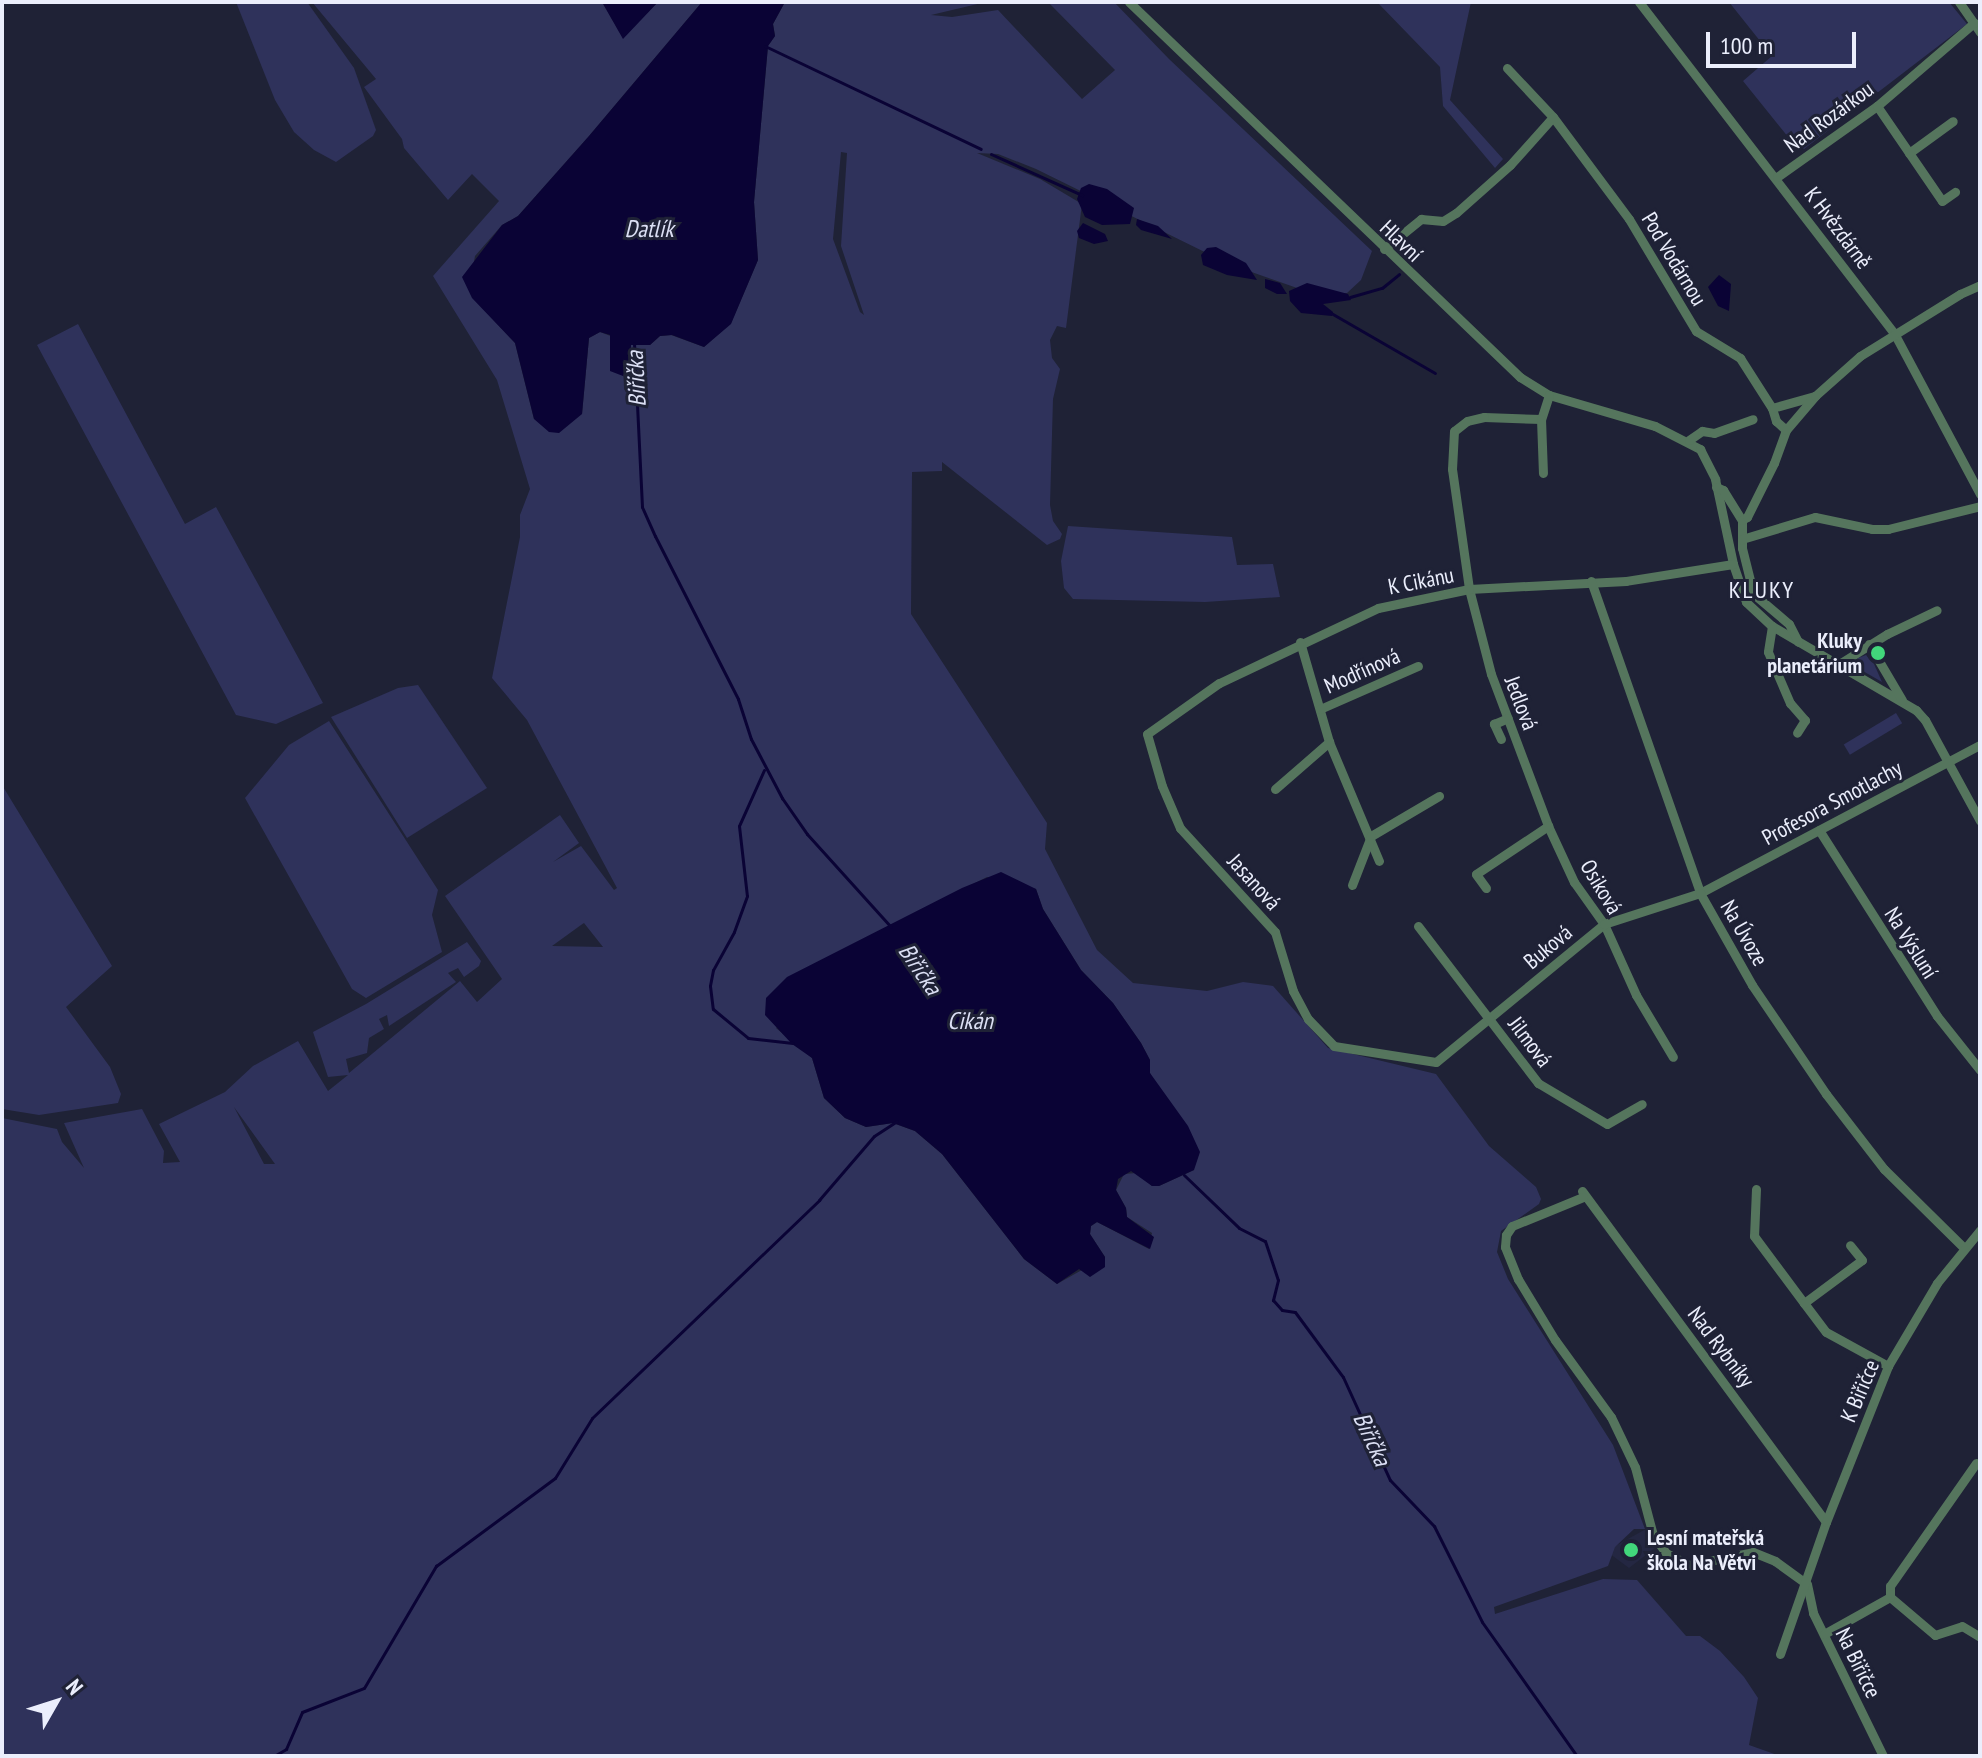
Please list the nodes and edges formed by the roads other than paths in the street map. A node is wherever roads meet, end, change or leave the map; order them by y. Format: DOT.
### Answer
graph roads {
  1 [pos="1129,2"];
  2 [pos="1639,2"];
  3 [pos="1959,2"];
  4 [pos="1977,27"];
  5 [pos="1507,68"];
  6 [pos="1877,106"];
  7 [pos="1553,117"];
  8 [pos="1953,121"];
  9 [pos="1909,153"];
  10 [pos="1777,177"];
  11 [pos="1955,192"];
  12 [pos="1384,249"];
  13 [pos="1980,285"];
  14 [pos="1894,333"];
  15 [pos="1549,395"];
  16 [pos="1815,396"];
  17 [pos="1772,408"];
  18 [pos="1541,419"];
  19 [pos="1753,419"];
  20 [pos="1786,430"];
  21 [pos="1689,440"];
  22 [pos="1543,473"];
  23 [pos="1716,487"];
  24 [pos="1980,494"];
  25 [pos="1980,506"];
  26 [pos="1742,520"];
  27 [pos="1742,539"];
  28 [pos="1733,564"];
  29 [pos="1591,581"];
  30 [pos="1469,589"];
  31 [pos="1937,610"];
  32 [pos="1772,626"];
  33 [pos="1300,642"];
  34 [pos="1798,642"];
  35 [pos="1869,644"];
  36 [pos="1839,664"];
  37 [pos="1418,666"];
  38 [pos="1902,700"];
  39 [pos="1320,709"];
  40 [pos="1508,718"];
  41 [pos="1797,733"];
  42 [pos="1147,734"];
  43 [pos="1501,739"];
  44 [pos="1329,742"];
  45 [pos="1980,745"];
  46 [pos="1948,762"];
  47 [pos="1275,789"];
  48 [pos="1439,796"];
  49 [pos="1980,821"];
  50 [pos="1548,826"];
  51 [pos="1819,830"];
  52 [pos="1371,836"];
  53 [pos="1379,861"];
  54 [pos="1352,885"];
  55 [pos="1486,888"];
  56 [pos="1700,893"];
  57 [pos="1604,924"];
  58 [pos="1418,926"];
  59 [pos="1490,1019"];
  60 [pos="1673,1057"];
  61 [pos="1436,1062"];
  62 [pos="1980,1070"];
  63 [pos="1642,1104"];
  64 [pos="1756,1189"];
  65 [pos="1980,1230"];
  66 [pos="1850,1245"];
  67 [pos="1963,1247"];
  68 [pos="1804,1303"];
  69 [pos="1888,1366"];
  70 [pos="1976,1463"];
  71 [pos="1826,1522"];
  72 [pos="1807,1584"];
  73 [pos="1890,1597"];
  74 [pos="1824,1634"];
  75 [pos="1980,1637"];
  76 [pos="1780,1654"];
  77 [pos="1883,1756"];
  1 -- 12 [label="street, Hlavní"];
  2 -- 10 [label="street, K Hvězdárně"];
  3 -- 4 [label="street"];
  4 -- 6 [label="street, Nad Rozárkou"];
  5 -- 7 [label="street, Pod Vodárnou"];
  6 -- 9 [label="street"];
  6 -- 10 [label="street, Nad Rozárkou"];
  7 -- 12 [label="street"];
  7 -- 17 [label="street, Pod Vodárnou"];
  8 -- 9 [label="street"];
  9 -- 11 [label="street"];
  10 -- 14 [label="street, K Hvězdárně"];
  12 -- 15 [label="street, Hlavní"];
  13 -- 14 [label="street"];
  14 -- 16 [label="street"];
  14 -- 24 [label="street, K Hvězdárně"];
  15 -- 18 [label="street"];
  15 -- 21 [label="street, Hlavní"];
  16 -- 17 [label="street"];
  16 -- 20 [label="street"];
  17 -- 20 [label="street, Pod Vodárnou"];
  18 -- 22 [label="street"];
  18 -- 30 [label="street, Jedlová"];
  19 -- 21 [label="street"];
  20 -- 26 [label="street"];
  21 -- 23 [label="street"];
  23 -- 26 [label="street"];
  23 -- 28 [label="street"];
  25 -- 27 [label="street"];
  26 -- 27 [label="street"];
  27 -- 34 [label="street"];
  28 -- 29 [label="street, K Cikánu"];
  28 -- 32 [label="street"];
  29 -- 30 [label="street, K Cikánu"];
  29 -- 56 [label="street, Na Úvoze"];
  30 -- 33 [label="street, K Cikánu"];
  30 -- 40 [label="street, Jedlová"];
  31 -- 35 [label="street"];
  32 -- 34 [label="street"];
  32 -- 41 [label="street"];
  33 -- 39 [label="street, Modřínová"];
  33 -- 42 [label="street, K Cikánu"];
  34 -- 36 [label="street"];
  35 -- 36 [label="street"];
  35 -- 38 [label="street"];
  36 -- 38 [label="street"];
  37 -- 39 [label="street, Modřínová"];
  38 -- 46 [label="street"];
  39 -- 44 [label="street, Modřínová"];
  40 -- 43 [label="street"];
  40 -- 50 [label="street, Jedlová"];
  42 -- 61 [label="street, Jasanová"];
  44 -- 47 [label="street"];
  44 -- 52 [label="street, Modřínová"];
  45 -- 46 [label="street, Profesora Smotlachy"];
  46 -- 49 [label="street"];
  46 -- 51 [label="street, Profesora Smotlachy"];
  48 -- 52 [label="street"];
  50 -- 55 [label="street"];
  50 -- 57 [label="street, Osiková"];
  51 -- 56 [label="street, Profesora Smotlachy"];
  51 -- 62 [label="street, Na Výsluní"];
  52 -- 53 [label="street"];
  52 -- 54 [label="street"];
  56 -- 57 [label="street, Buková"];
  56 -- 67 [label="street, Na Úvoze"];
  57 -- 59 [label="street, Buková"];
  57 -- 60 [label="street, Osiková"];
  58 -- 59 [label="street, Jilmová"];
  59 -- 61 [label="street, Buková"];
  59 -- 63 [label="street, Jilmová"];
  64 -- 68 [label="street"];
  65 -- 67 [label="street, K Biřičce"];
  66 -- 68 [label="street"];
  67 -- 69 [label="street, K Biřičce"];
  68 -- 69 [label="street"];
  69 -- 71 [label="street, K Biřičce"];
  70 -- 73 [label="street"];
  71 -- 72 [label="street, K Biřičce"];
  71 -- 72 [label="street, Nad Rybníky"];
  72 -- 74 [label="street, Na Biřičce"];
  72 -- 76 [label="street, K Biřičce"];
  73 -- 74 [label="street"];
  73 -- 75 [label="street"];
  74 -- 77 [label="street, Na Biřičce"];
}
